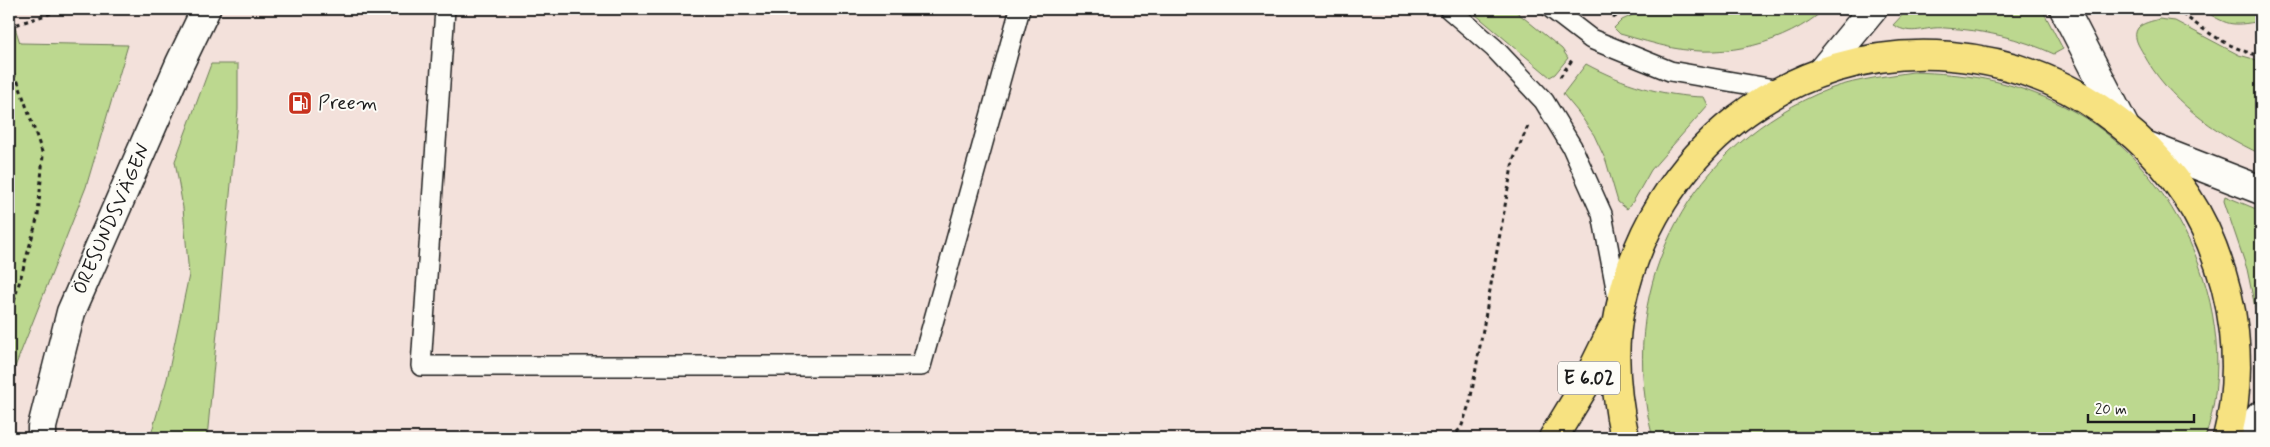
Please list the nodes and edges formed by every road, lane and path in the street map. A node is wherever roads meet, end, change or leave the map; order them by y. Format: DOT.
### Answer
graph roads {
  1 [pos="58,9"];
  2 [pos="206,9"];
  3 [pos="445,9"];
  4 [pos="1020,9"];
  5 [pos="1449,9"];
  6 [pos="1552,9"];
  7 [pos="1628,9"];
  8 [pos="1873,9"];
  9 [pos="2064,9"];
  10 [pos="2176,9"];
  11 [pos="9,27"];
  12 [pos="1591,40"];
  13 [pos="2261,56"];
  14 [pos="9,67"];
  15 [pos="1821,72"];
  16 [pos="1780,90"];
  17 [pos="1544,101"];
  18 [pos="2124,125"];
  19 [pos="2145,145"];
  20 [pos="2261,190"];
  21 [pos="1620,312"];
  22 [pos="9,320"];
  23 [pos="2261,415"];
  24 [pos="42,438"];
  25 [pos="1451,438"];
  26 [pos="1553,438"];
  27 [pos="1625,438"];
  28 [pos="2227,438"];
  29 [pos="2241,438"];
  1 -- 11 [label="path"];
  2 -- 24 [label="street, ÖRESUNDSVÄGEN"];
  3 -- 4 [label="lane"];
  5 -- 17 [label="lane"];
  6 -- 12 [label="lane"];
  7 -- 12 [label="path"];
  8 -- 15 [label="street"];
  9 -- 18 [label="street"];
  10 -- 13 [label="path"];
  12 -- 16 [label="lane"];
  12 -- 17 [label="path"];
  14 -- 22 [label="path"];
  15 -- 16 [label="main road"];
  15 -- 18 [label="main road"];
  16 -- 21 [label="main road"];
  17 -- 21 [label="lane"];
  17 -- 25 [label="path"];
  18 -- 19 [label="main road"];
  19 -- 20 [label="street"];
  19 -- 28 [label="main road"];
  21 -- 26 [label="main road, E 6.02"];
  21 -- 27 [label="main road"];
  23 -- 29 [label="street"];
}
